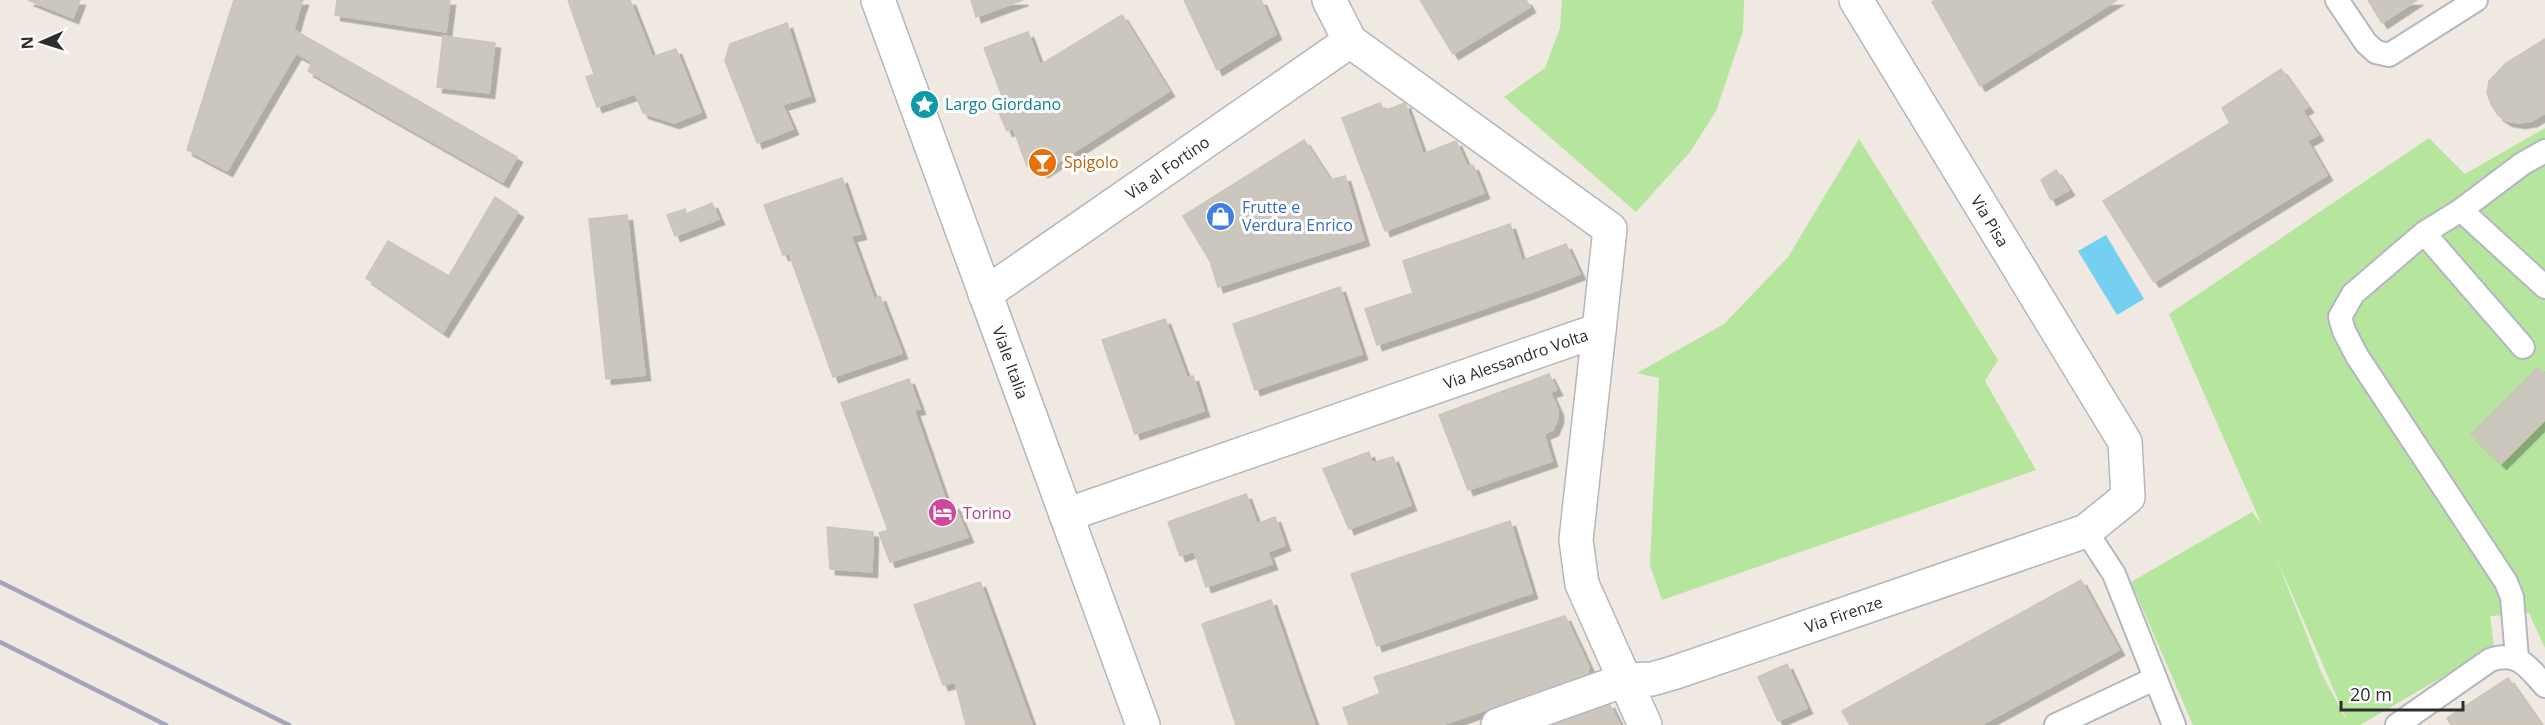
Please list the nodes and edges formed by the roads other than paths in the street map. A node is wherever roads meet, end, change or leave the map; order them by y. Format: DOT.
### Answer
graph roads {
  1 [pos="878,0"];
  2 [pos="1329,0"];
  3 [pos="1856,0"];
  4 [pos="2337,0"];
  5 [pos="2476,0"];
  6 [pos="1350,41"];
  7 [pos="2545,151"];
  8 [pos="2461,210"];
  9 [pos="2424,232"];
  10 [pos="2545,287"];
  11 [pos="985,294"];
  12 [pos="1599,330"];
  13 [pos="2523,347"];
  14 [pos="2125,442"];
  15 [pos="1066,515"];
  16 [pos="2086,531"];
  17 [pos="2517,658"];
  18 [pos="1625,680"];
  19 [pos="2154,680"];
  20 [pos="2545,686"];
  21 [pos="1143,725"];
  22 [pos="1498,725"];
  23 [pos="1644,725"];
  24 [pos="2056,725"];
  25 [pos="2174,725"];
  26 [pos="2397,725"];
  1 -- 11 [label="street, Viale Italia"];
  2 -- 6 [label="street"];
  3 -- 14 [label="street, Via Pisa"];
  4 -- 5 [label="lane"];
  6 -- 11 [label="street, Via al Fortino"];
  6 -- 12 [label="street, Via Alessandro Volta"];
  7 -- 8 [label="lane"];
  8 -- 9 [label="lane"];
  8 -- 10 [label="lane"];
  9 -- 13 [label="lane"];
  9 -- 17 [label="lane"];
  11 -- 15 [label="street, Viale Italia"];
  12 -- 15 [label="street, Via Alessandro Volta"];
  12 -- 18 [label="street"];
  14 -- 16 [label="street, Via Firenze"];
  15 -- 21 [label="street, Viale Italia"];
  16 -- 18 [label="street, Via Firenze"];
  16 -- 19 [label="lane"];
  17 -- 20 [label="lane"];
  17 -- 26 [label="lane"];
  18 -- 22 [label="street, Via Firenze"];
  18 -- 23 [label="street"];
  19 -- 24 [label="lane"];
  19 -- 25 [label="lane"];
}
